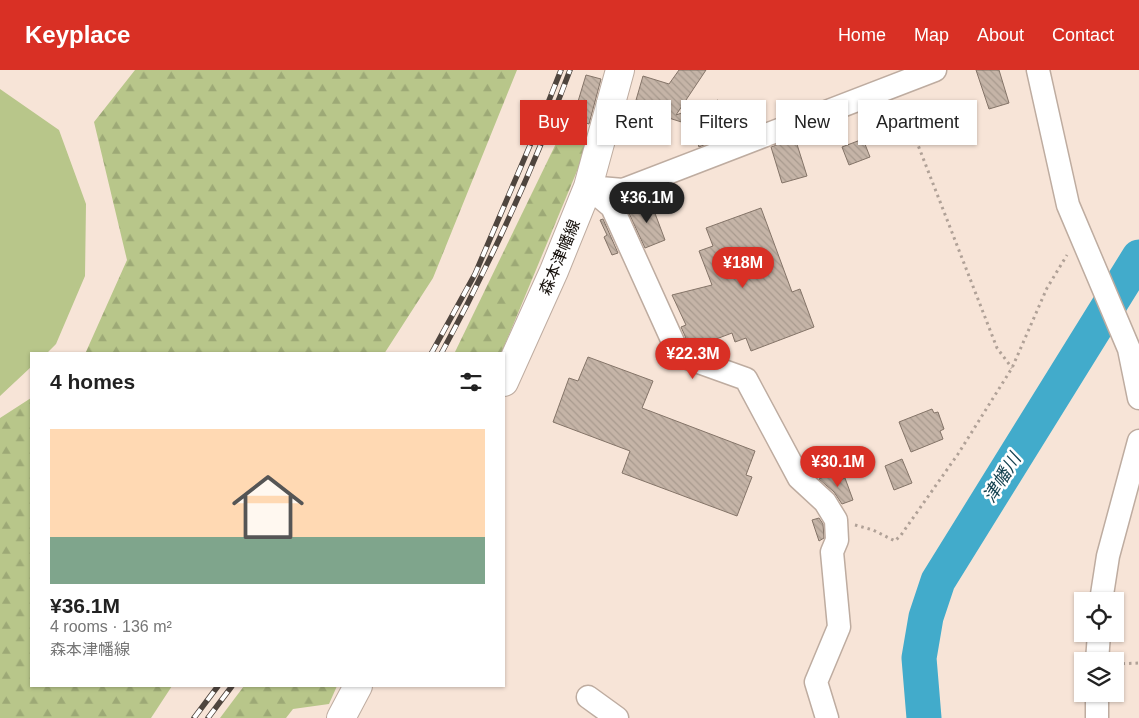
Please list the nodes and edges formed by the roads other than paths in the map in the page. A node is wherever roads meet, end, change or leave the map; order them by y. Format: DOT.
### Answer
graph roads {
  1 [pos="620,70"];
  2 [pos="936,70"];
  3 [pos="1038,70"];
  4 [pos="892,79"];
  5 [pos="588,187"];
  6 [pos="1134,349"];
  7 [pos="505,380"];
  8 [pos="1139,398"];
  9 [pos="1139,441"];
  10 [pos="1102,592"];
  11 [pos="357,687"];
  12 [pos="588,697"];
  13 [pos="1097,702"];
  14 [pos="341,718"];
  15 [pos="616,718"];
  16 [pos="827,718"];
  17 [pos="1097,718"];
  1 -- 5 [label="main road, 森本津幡線"];
  2 -- 4 [label="street"];
  3 -- 6 [label="street"];
  4 -- 5 [label="street"];
  5 -- 7 [label="main road, 森本津幡線"];
  5 -- 16 [label="street"];
  6 -- 8 [label="street"];
  9 -- 10 [label="street"];
  11 -- 14 [label="main road"];
  12 -- 15 [label="street"];
  13 -- 17 [label="street"];
}
